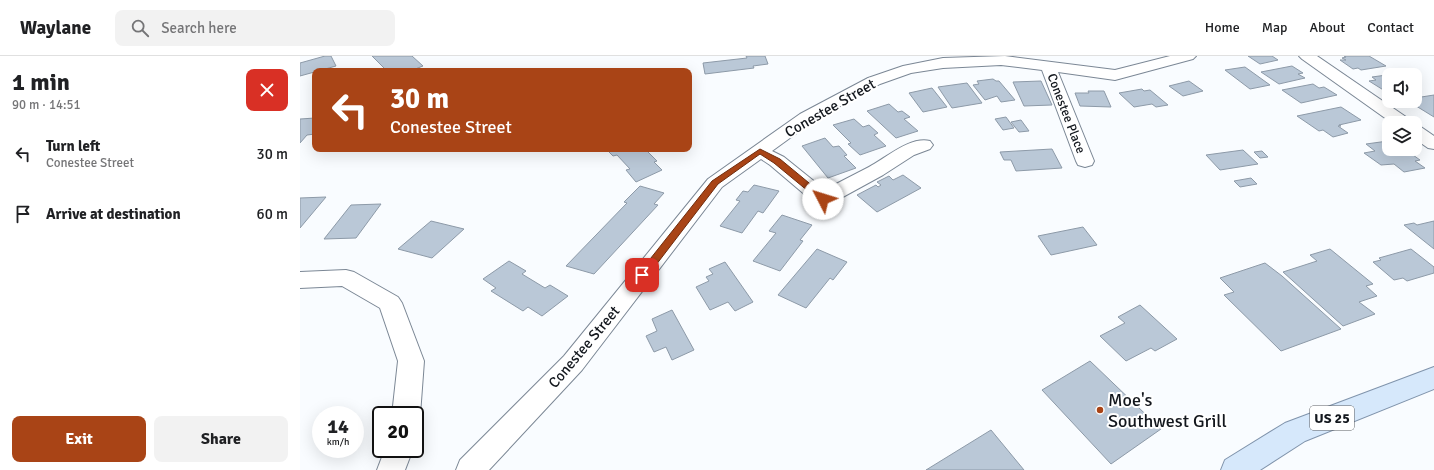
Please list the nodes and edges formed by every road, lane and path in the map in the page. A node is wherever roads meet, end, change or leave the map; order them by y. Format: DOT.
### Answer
graph roads {
  1 [pos="1188,56"];
  2 [pos="1307,56"];
  3 [pos="1048,66"];
  4 [pos="1393,116"];
  5 [pos="1422,136"];
  6 [pos="1434,144"];
  7 [pos="924,145"];
  8 [pos="760,151"];
  9 [pos="1085,161"];
  10 [pos="300,280"];
  11 [pos="1434,378"];
  12 [pos="407,406"];
  13 [pos="396,458"];
  14 [pos="391,470"];
  15 [pos="470,470"];
  16 [pos="1235,470"];
  1 -- 3 [label="street, Conestee Street"];
  2 -- 4 [label="street"];
  3 -- 8 [label="street, Conestee Street"];
  3 -- 9 [label="street, Conestee Place"];
  5 -- 6 [label="street"];
  7 -- 8 [label="street"];
  8 -- 15 [label="street, Conestee Street"];
  10 -- 12 [label="street"];
  11 -- 16 [label="main road, US 25"];
  13 -- 14 [label="street"];
}
